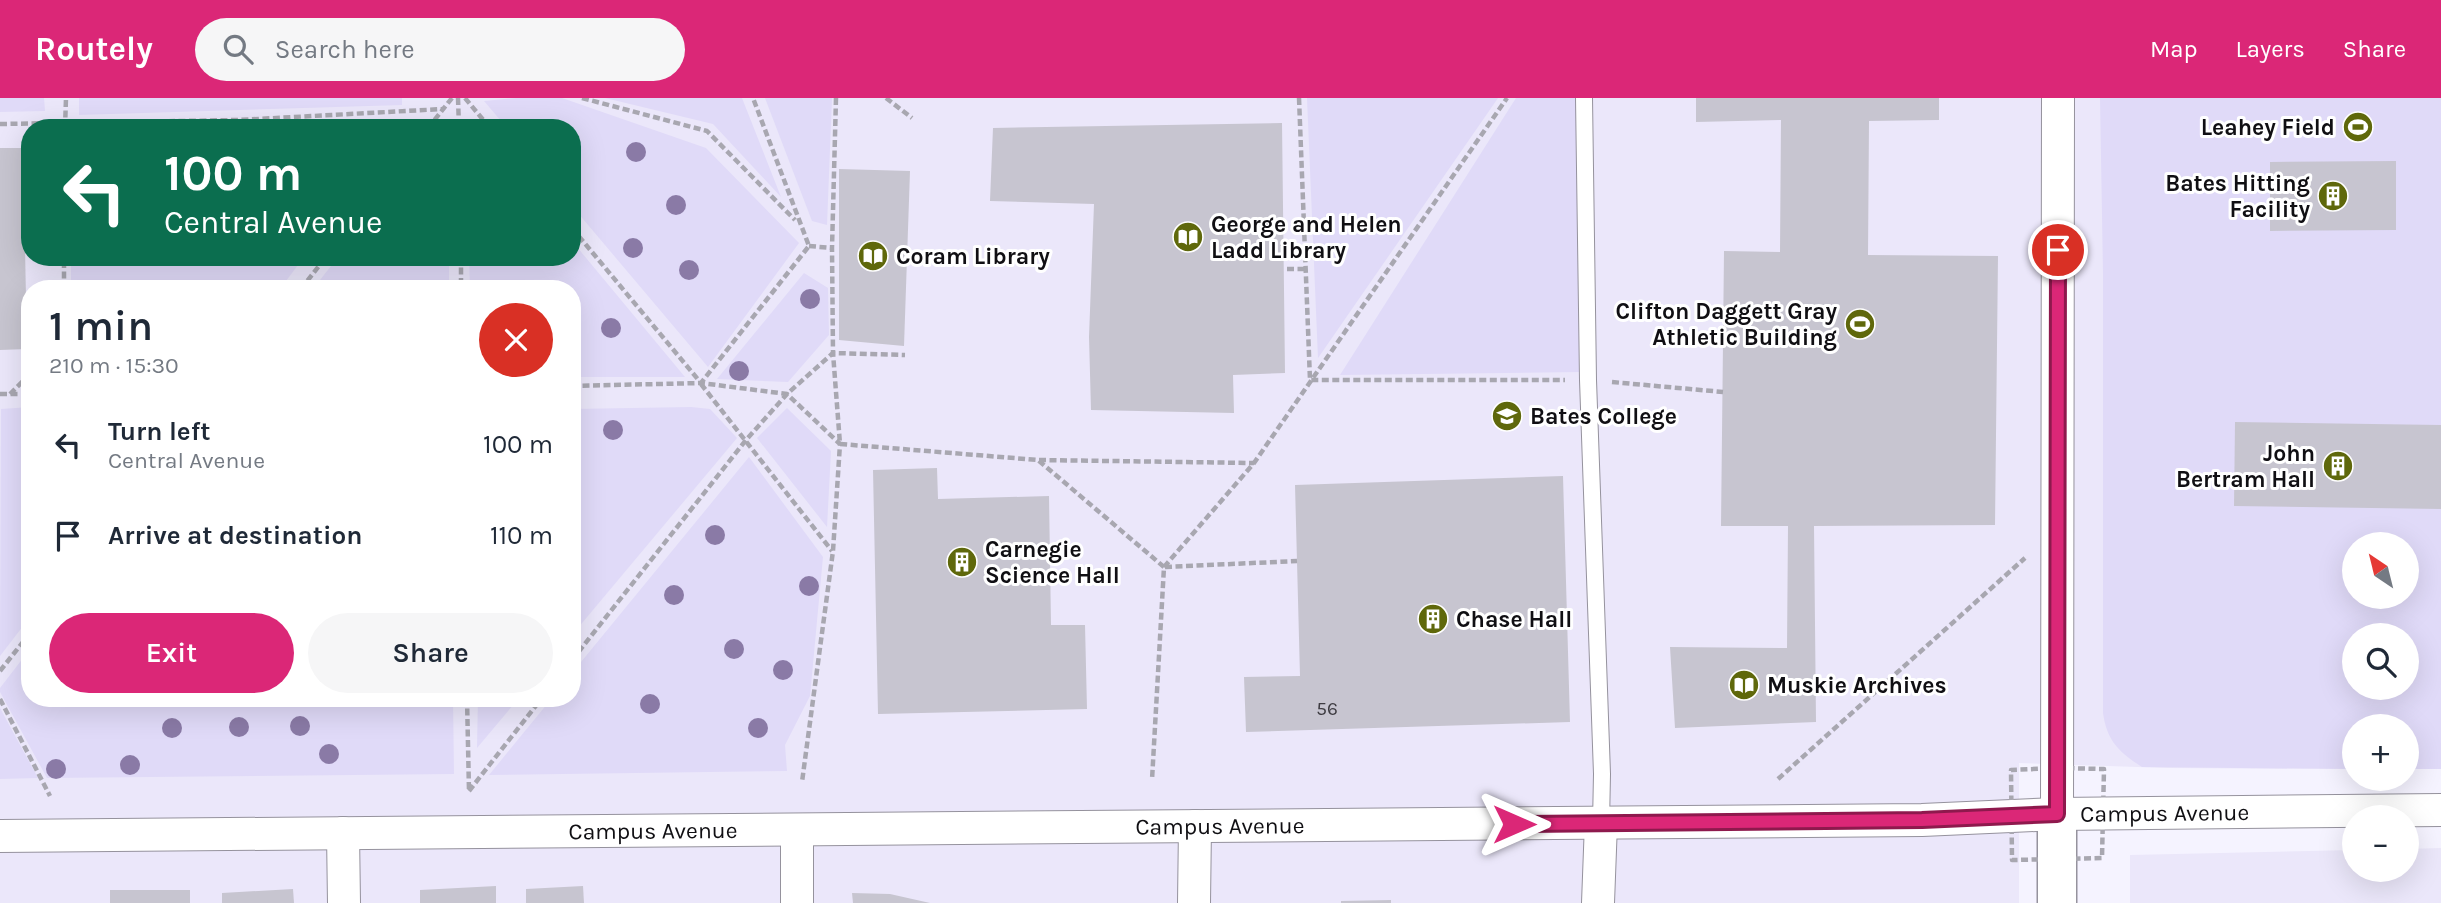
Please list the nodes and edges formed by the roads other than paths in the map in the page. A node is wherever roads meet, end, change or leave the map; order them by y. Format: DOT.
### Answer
graph roads {
  1 [pos="1584,98"];
  2 [pos="2058,98"];
  3 [pos="2441,810"];
  4 [pos="2057,814"];
  5 [pos="1601,823"];
  6 [pos="1195,826"];
  7 [pos="797,830"];
  8 [pos="343,833"];
  9 [pos="0,836"];
  10 [pos="344,903"];
  11 [pos="797,903"];
  12 [pos="1194,903"];
  13 [pos="1598,903"];
  14 [pos="2057,903"];
  1 -- 5 [label="lane"];
  2 -- 4 [label="street"];
  3 -- 4 [label="street, Campus Avenue"];
  4 -- 5 [label="street, Campus Avenue"];
  4 -- 14 [label="street"];
  5 -- 6 [label="street, Campus Avenue"];
  5 -- 13 [label="street"];
  6 -- 7 [label="street, Campus Avenue"];
  6 -- 12 [label="street"];
  7 -- 8 [label="street, Campus Avenue"];
  7 -- 11 [label="street"];
  8 -- 9 [label="street, Campus Avenue"];
  8 -- 10 [label="street"];
}
